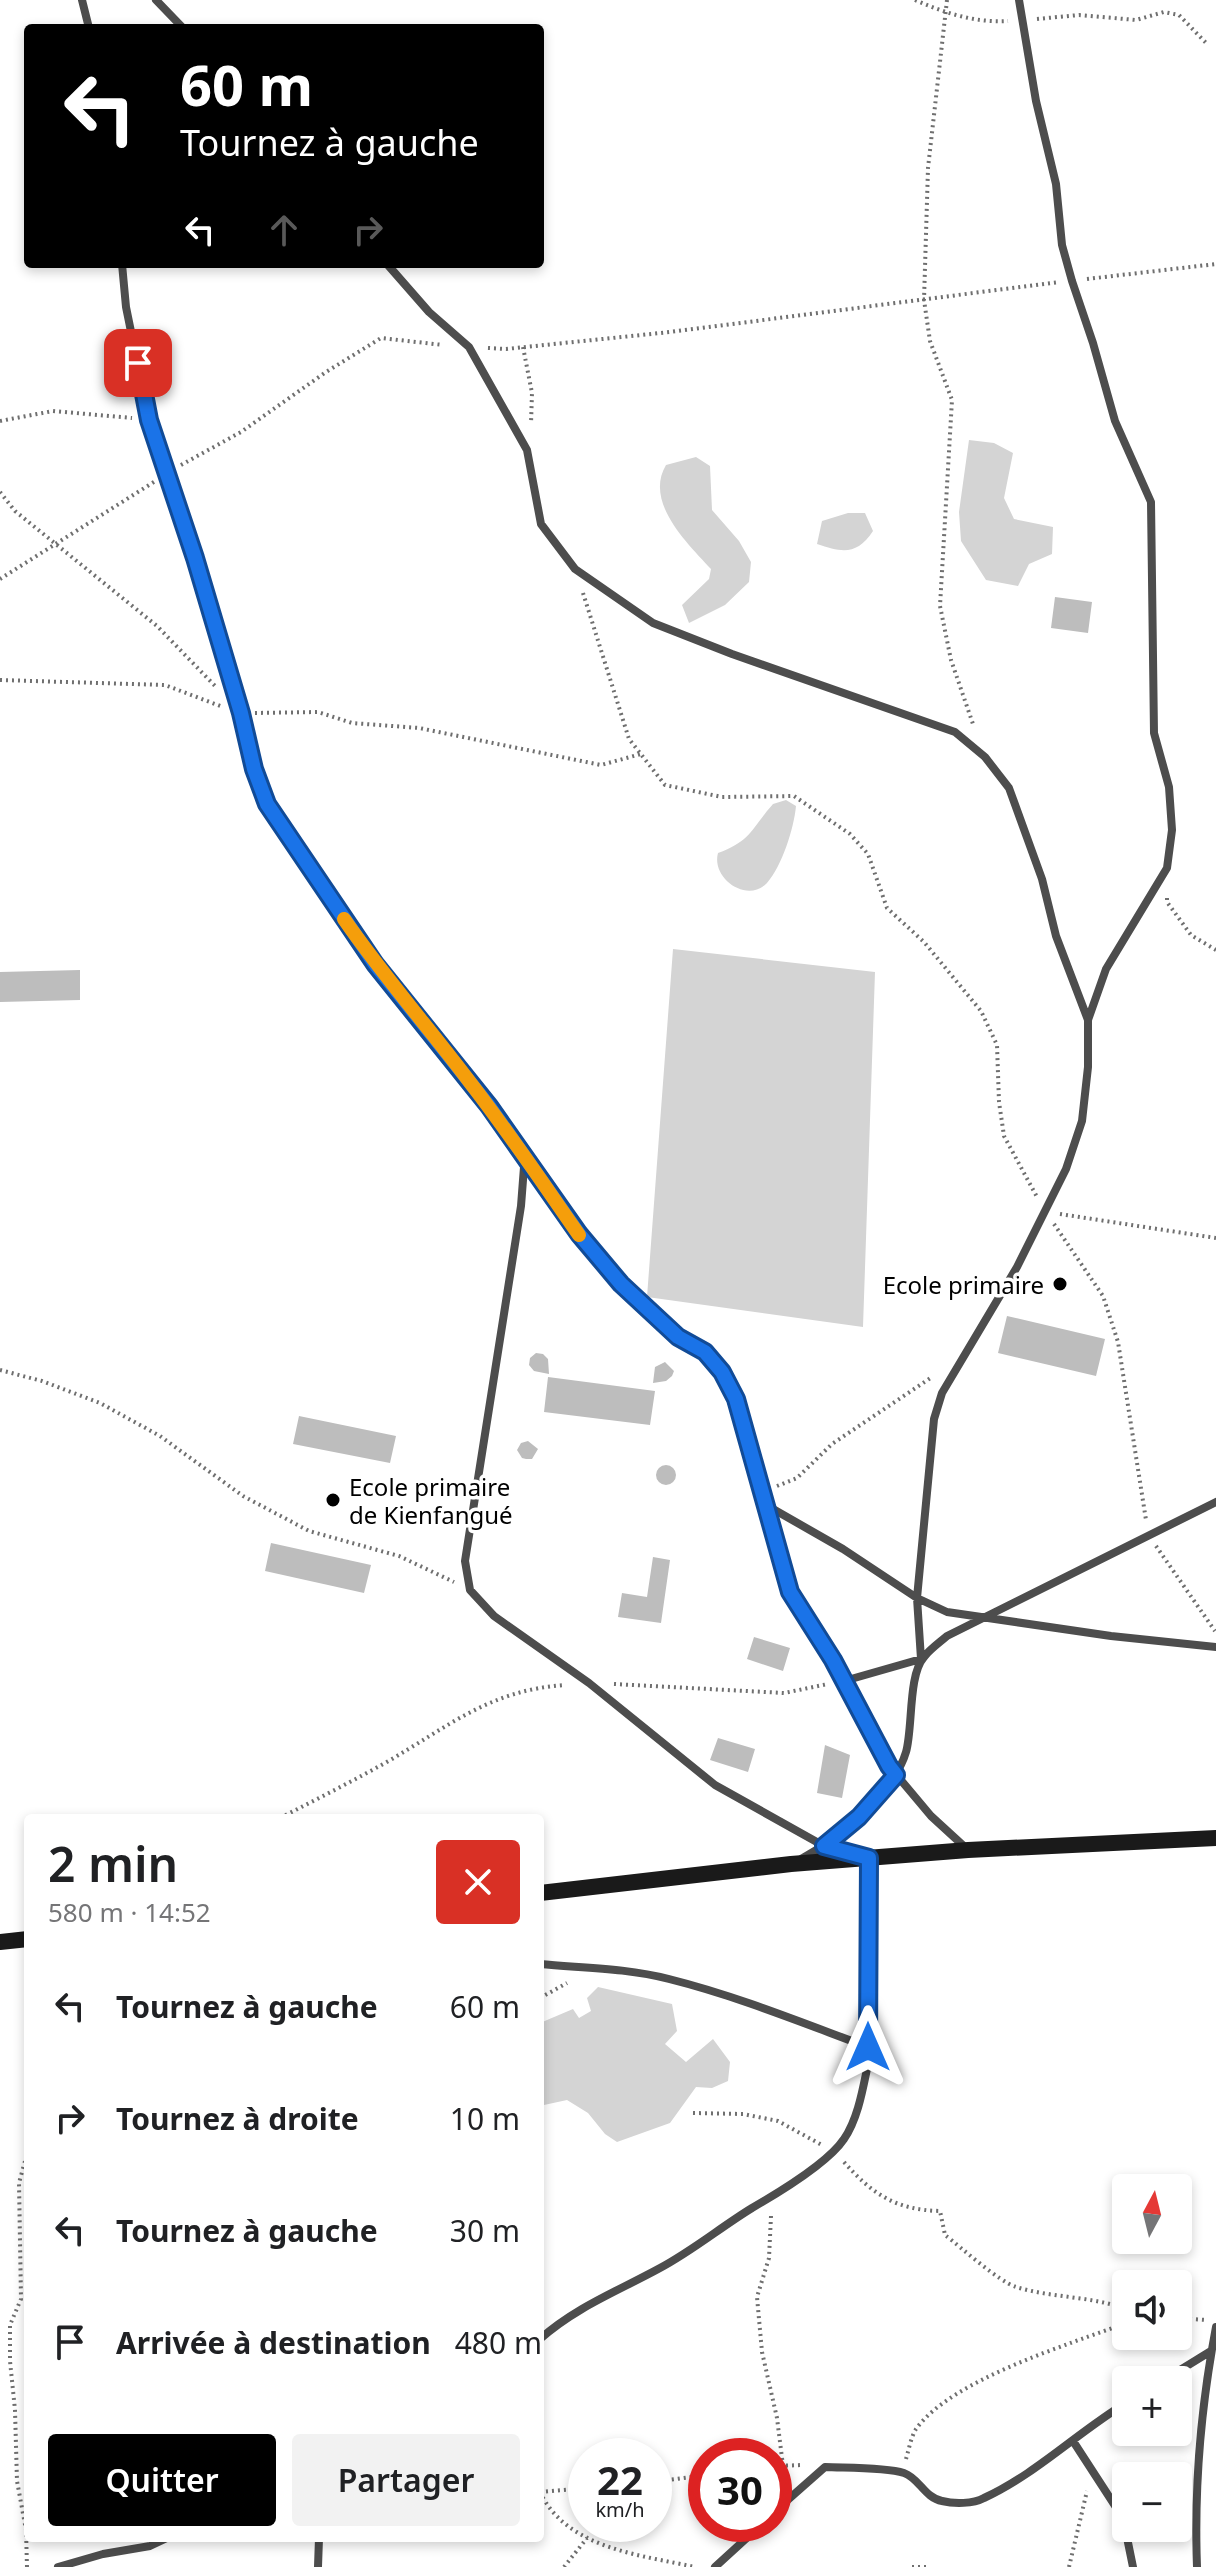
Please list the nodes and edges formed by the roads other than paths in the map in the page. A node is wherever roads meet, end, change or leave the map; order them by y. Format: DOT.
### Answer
graph roads {
  1 [pos="82,0"];
  2 [pos="156,0"];
  3 [pos="1019,0"];
  4 [pos="88,24"];
  5 [pos="179,24"];
  6 [pos="122,268"];
  7 [pos="390,268"];
  8 [pos="1088,1020"];
  9 [pos="525,1154"];
  10 [pos="1216,1502"];
  11 [pos="766,1505"];
  12 [pos="917,1598"];
  13 [pos="983,1616"];
  14 [pos="1216,1647"];
  15 [pos="921,1659"];
  16 [pos="844,1681"];
  17 [pos="896,1775"];
  18 [pos="1216,1838"];
  19 [pos="824,1846"];
  20 [pos="968,1850"];
  21 [pos="869,1858"];
  22 [pos="791,1864"];
  23 [pos="544,1893"];
  24 [pos="24,1939"];
  25 [pos="0,1942"];
  26 [pos="544,1964"];
  27 [pos="868,2047"];
  28 [pos="1216,2324"];
  29 [pos="544,2335"];
  30 [pos="1211,2351"];
  31 [pos="1187,2366"];
  32 [pos="1112,2413"];
  33 [pos="1073,2441"];
  34 [pos="792,2496"];
  35 [pos="158,2542"];
  36 [pos="319,2542"];
  37 [pos="742,2542"];
  38 [pos="58,2567"];
  39 [pos="318,2567"];
  40 [pos="715,2567"];
  41 [pos="1133,2567"];
  42 [pos="1197,2567"];
  1 -- 4 [label="street"];
  2 -- 5 [label="street"];
  3 -- 8 [label="street"];
  6 -- 9 [label="street"];
  7 -- 8 [label="street"];
  8 -- 12 [label="street"];
  9 -- 11 [label="street"];
  9 -- 19 [label="street"];
  10 -- 13 [label="street"];
  11 -- 12 [label="street"];
  11 -- 16 [label="street"];
  12 -- 13 [label="street"];
  12 -- 15 [label="street"];
  13 -- 14 [label="street"];
  13 -- 15 [label="street"];
  15 -- 16 [label="street"];
  15 -- 17 [label="street"];
  16 -- 17 [label="street"];
  17 -- 19 [label="street"];
  17 -- 20 [label="street"];
  18 -- 20 [label="main road"];
  19 -- 21 [label="street"];
  19 -- 22 [label="street"];
  20 -- 21 [label="main road"];
  21 -- 22 [label="main road"];
  21 -- 27 [label="street"];
  22 -- 23 [label="main road"];
  24 -- 25 [label="main road"];
  26 -- 27 [label="street"];
  27 -- 29 [label="street"];
  28 -- 30 [label="street"];
  30 -- 31 [label="street"];
  30 -- 42 [label="street"];
  32 -- 33 [label="street"];
  33 -- 34 [label="street"];
  33 -- 41 [label="street"];
  35 -- 38 [label="street"];
  36 -- 39 [label="street"];
  37 -- 40 [label="street"];
}
